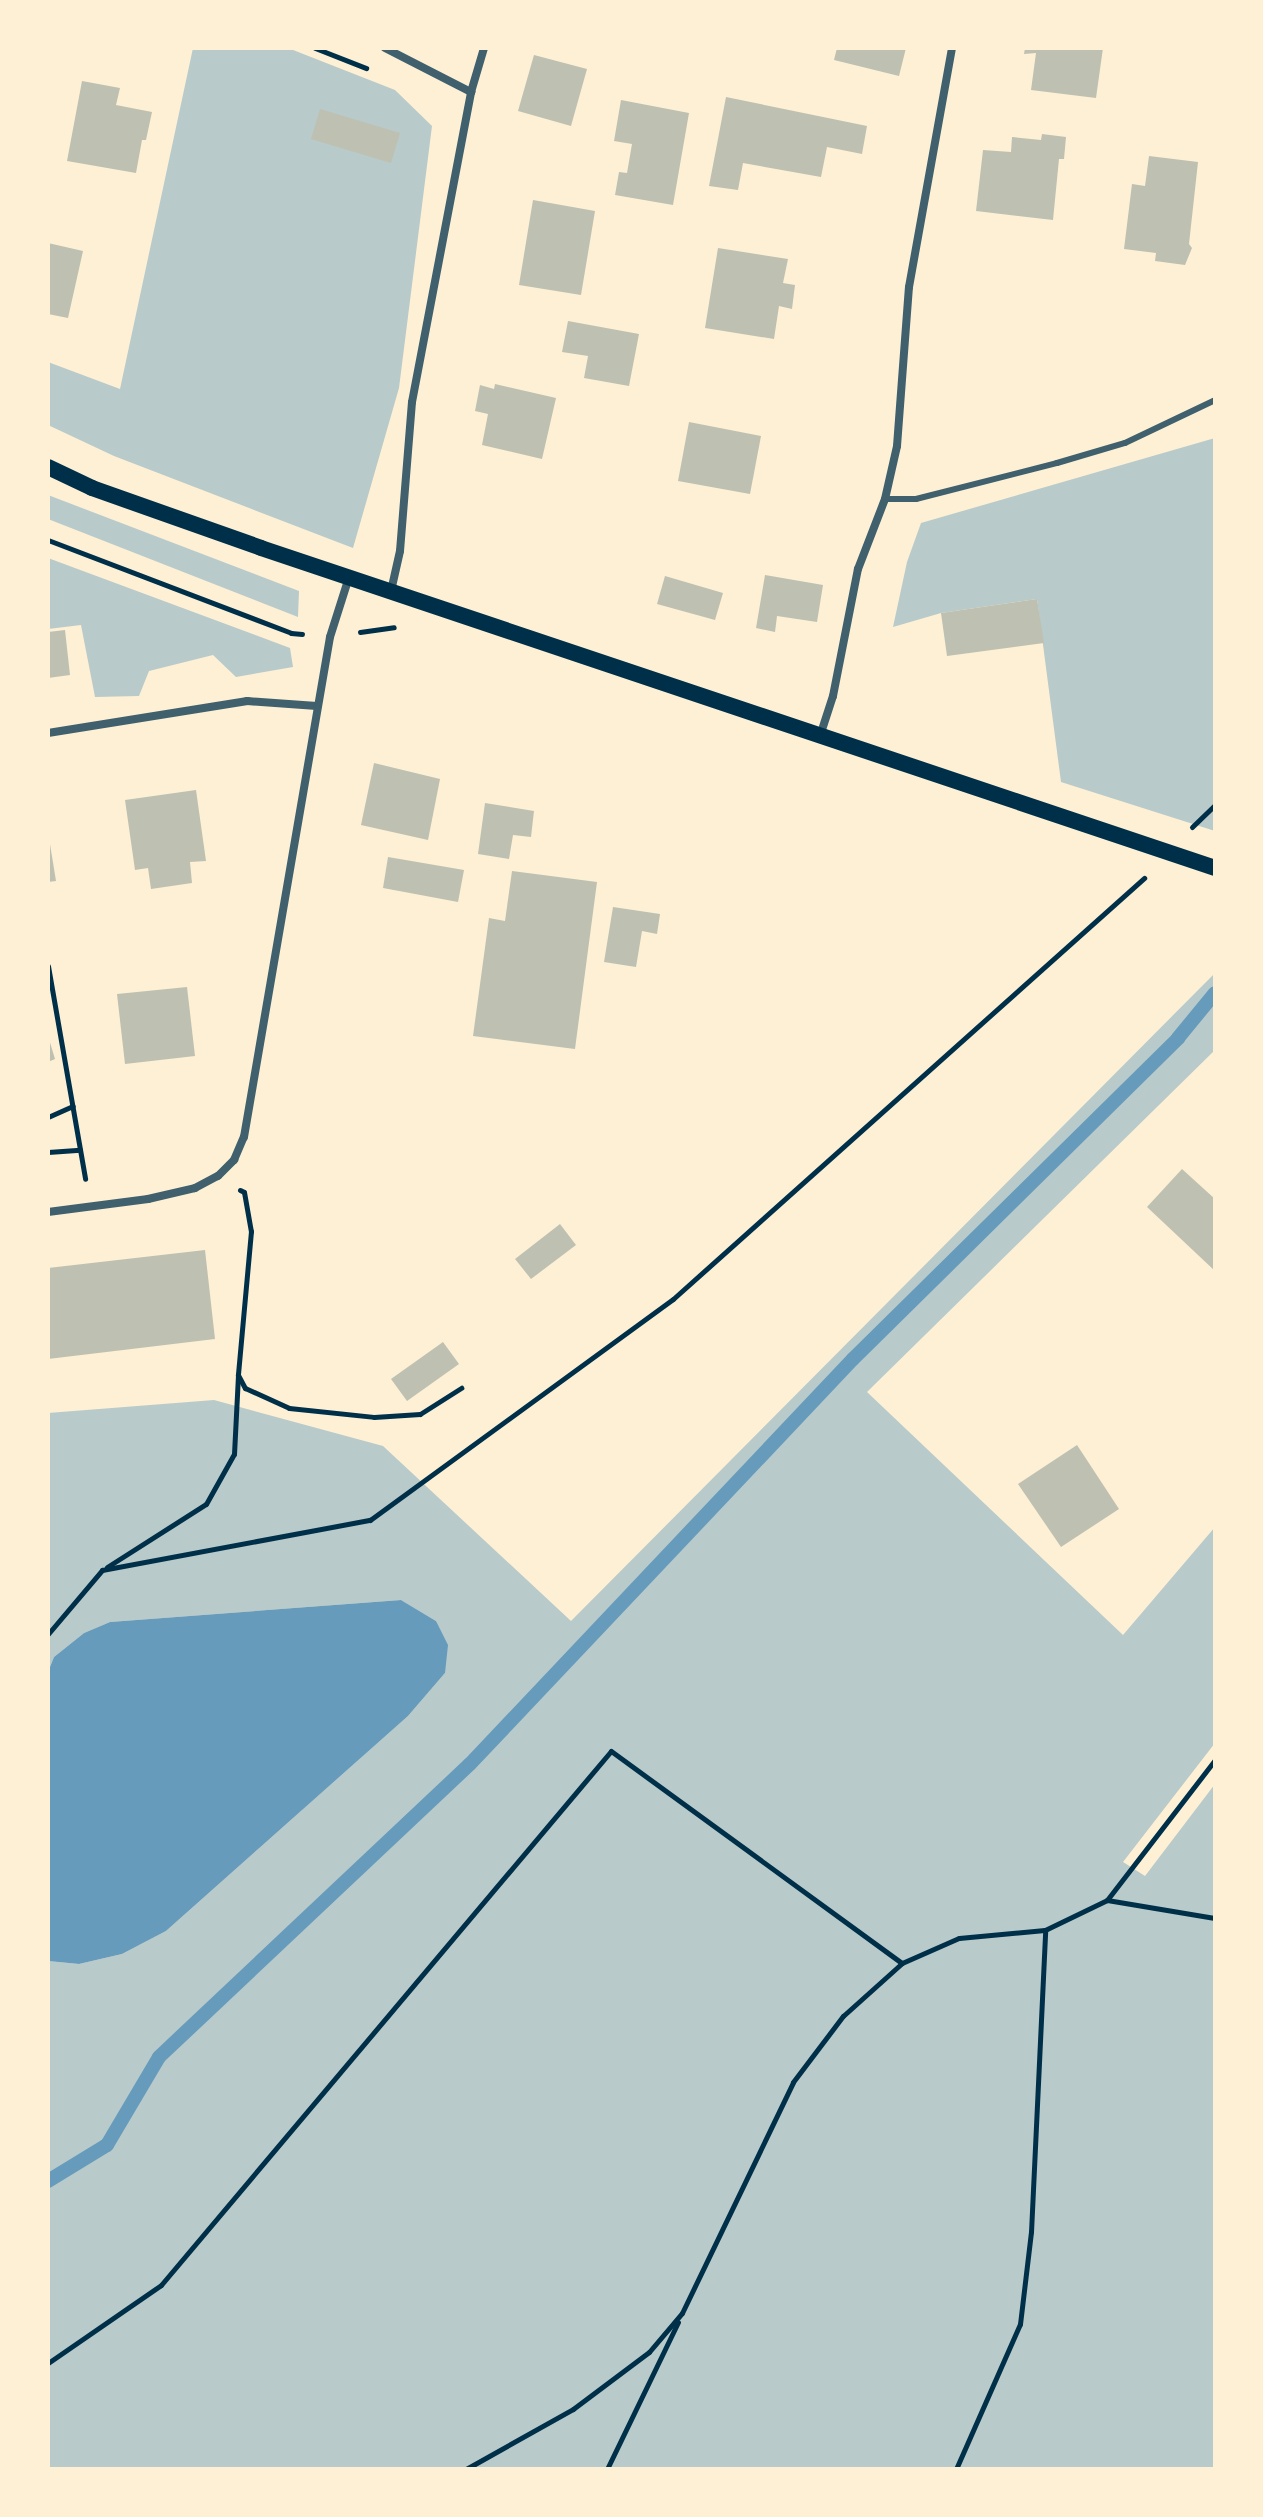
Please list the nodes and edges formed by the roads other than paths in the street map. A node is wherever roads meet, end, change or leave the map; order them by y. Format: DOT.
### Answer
graph roads {
  1 [pos="385,48"];
  2 [pos="484,48"];
  3 [pos="952,48"];
  4 [pos="471,92"];
  5 [pos="1215,400"];
  6 [pos="48,467"];
  7 [pos="885,499"];
  8 [pos="349,577"];
  9 [pos="391,591"];
  10 [pos="317,706"];
  11 [pos="48,733"];
  12 [pos="819,736"];
  13 [pos="1215,868"];
  14 [pos="48,1212"];
  1 -- 4 [label="street"];
  2 -- 4 [label="street"];
  3 -- 7 [label="street"];
  4 -- 9 [label="street"];
  5 -- 7 [label="lane"];
  6 -- 8 [label="main road"];
  7 -- 12 [label="street"];
  8 -- 9 [label="main road"];
  8 -- 10 [label="street"];
  9 -- 12 [label="main road"];
  10 -- 11 [label="street"];
  10 -- 14 [label="street"];
  12 -- 13 [label="main road"];
}
